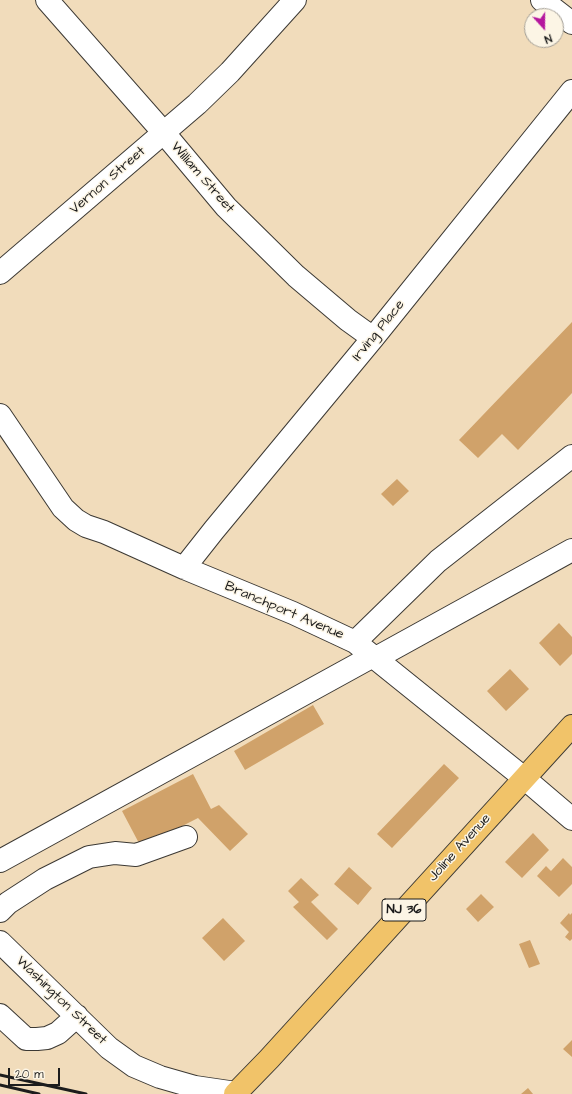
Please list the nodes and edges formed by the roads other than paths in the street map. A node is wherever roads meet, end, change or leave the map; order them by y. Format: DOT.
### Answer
graph roads {
  1 [pos="47,0"];
  2 [pos="295,0"];
  3 [pos="546,1"];
  4 [pos="572,23"];
  5 [pos="572,92"];
  6 [pos="164,133"];
  7 [pos="0,273"];
  8 [pos="373,338"];
  9 [pos="0,415"];
  10 [pos="572,456"];
  11 [pos="572,550"];
  12 [pos="184,568"];
  13 [pos="355,642"];
  14 [pos="374,657"];
  15 [pos="572,726"];
  16 [pos="524,778"];
  17 [pos="572,819"];
  18 [pos="186,837"];
  19 [pos="0,861"];
  20 [pos="0,911"];
  21 [pos="0,942"];
  22 [pos="0,1016"];
  23 [pos="77,1016"];
  24 [pos="235,1094"];
  1 -- 6 [label="street, William Street"];
  2 -- 6 [label="street, Vernon Street"];
  3 -- 4 [label="street"];
  5 -- 8 [label="street, Irving Place"];
  6 -- 7 [label="street, Vernon Street"];
  6 -- 8 [label="street, William Street"];
  8 -- 12 [label="street, Irving Place"];
  9 -- 12 [label="street, Branchport Avenue"];
  10 -- 13 [label="street"];
  11 -- 14 [label="street"];
  12 -- 13 [label="street, Branchport Avenue"];
  13 -- 14 [label="street, Branchport Avenue"];
  14 -- 16 [label="street, Branchport Avenue"];
  14 -- 19 [label="street"];
  15 -- 16 [label="main road, Joline Avenue / NJ 36"];
  16 -- 17 [label="street, Branchport Avenue"];
  16 -- 24 [label="main road, Joline Avenue / NJ 36"];
  18 -- 20 [label="street"];
  21 -- 23 [label="street, Washington Street"];
  22 -- 23 [label="street"];
  23 -- 24 [label="street, Washington Street"];
}
